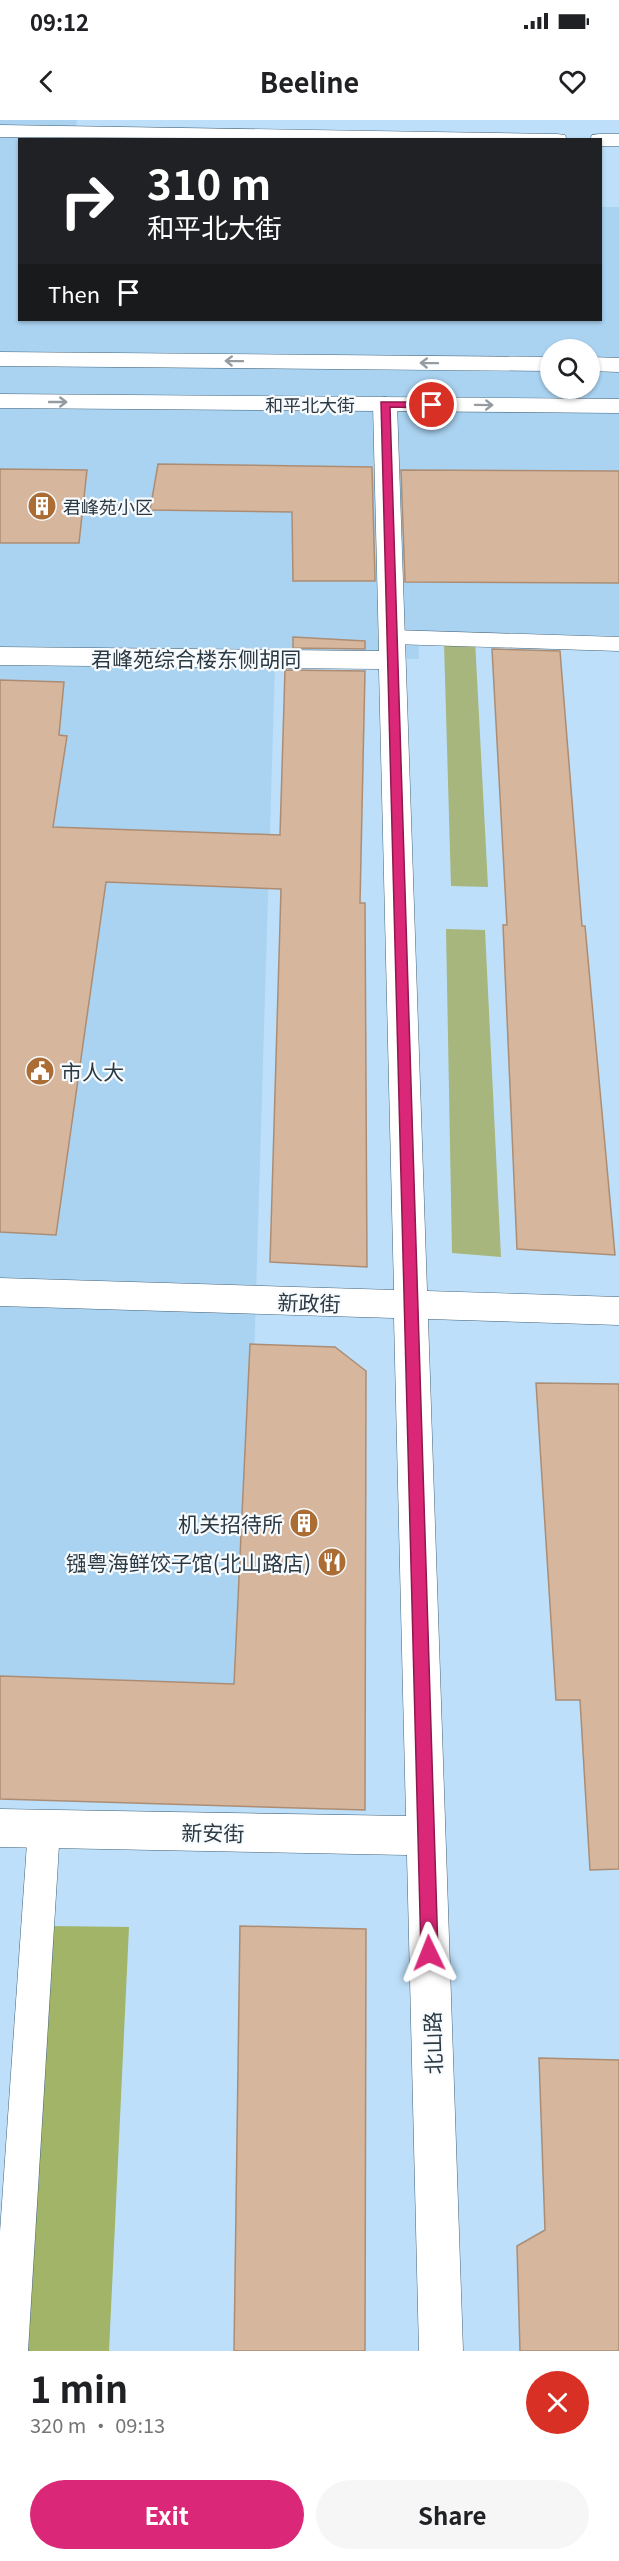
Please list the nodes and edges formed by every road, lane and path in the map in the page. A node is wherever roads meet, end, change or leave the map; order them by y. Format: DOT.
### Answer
graph roads {
  1 [pos="0,131"];
  2 [pos="433,138"];
  3 [pos="602,140"];
  4 [pos="619,140"];
  5 [pos="0,359"];
  6 [pos="540,364"];
  7 [pos="600,364"];
  8 [pos="619,364"];
  9 [pos="0,401"];
  10 [pos="385,404"];
  11 [pos="619,406"];
  12 [pos="619,644"];
  13 [pos="392,648"];
  14 [pos="0,656"];
  15 [pos="0,1292"];
  16 [pos="411,1305"];
  17 [pos="619,1311"];
  18 [pos="0,1828"];
  19 [pos="44,1829"];
  20 [pos="426,1836"];
  21 [pos="10,2351"];
  22 [pos="441,2351"];
  1 -- 2 [label="street"];
  3 -- 4 [label="street"];
  6 -- 5 [label="street, 和平北大街, one-way"];
  7 -- 8 [label="street"];
  9 -- 10 [label="street, 和平北大街, one-way"];
  10 -- 11 [label="street, 和平北大街, one-way"];
  10 -- 13 [label="street, 北山路"];
  12 -- 13 [label="lane"];
  13 -- 14 [label="street, 君峰苑综合楼东侧胡同"];
  13 -- 16 [label="street, 北山路"];
  15 -- 16 [label="street, 新政街"];
  16 -- 17 [label="street, 新政街"];
  16 -- 20 [label="street, 北山路"];
  18 -- 19 [label="street, 新安街"];
  19 -- 20 [label="street, 新安街"];
  19 -- 21 [label="lane"];
  20 -- 22 [label="street, 北山路"];
}
